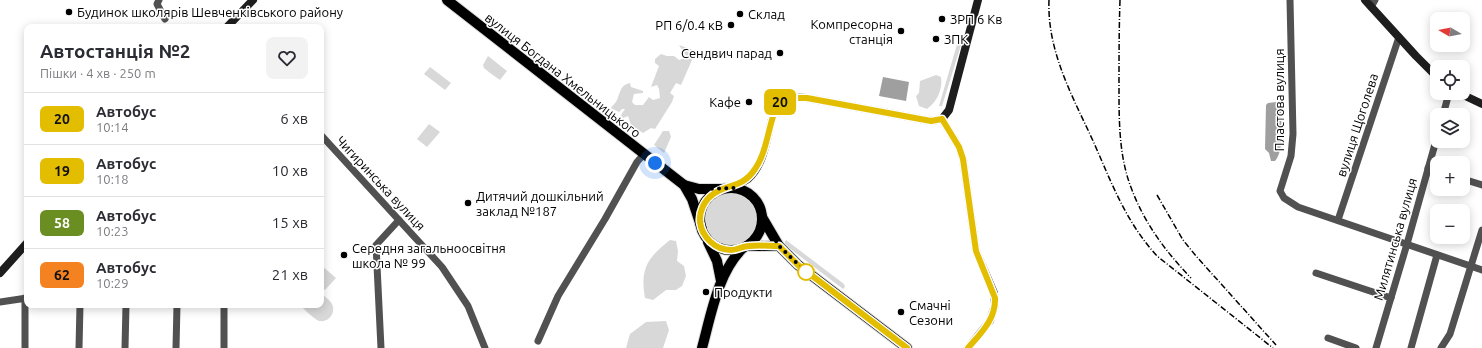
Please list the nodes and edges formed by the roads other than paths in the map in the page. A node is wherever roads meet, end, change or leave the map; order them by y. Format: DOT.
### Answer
graph roads {
  1 [pos="159,0"];
  2 [pos="253,0"];
  3 [pos="978,0"];
  4 [pos="1290,0"];
  5 [pos="1365,0"];
  6 [pos="454,2"];
  7 [pos="1373,4"];
  8 [pos="165,19"];
  9 [pos="231,24"];
  10 [pos="1399,37"];
  11 [pos="1430,70"];
  12 [pos="1470,98"];
  13 [pos="1482,103"];
  14 [pos="942,119"];
  15 [pos="324,138"];
  16 [pos="1434,148"];
  17 [pos="644,154"];
  18 [pos="1428,168"];
  19 [pos="1470,181"];
  20 [pos="684,185"];
  21 [pos="1482,185"];
  22 [pos="725,188"];
  23 [pos="762,217"];
  24 [pos="399,220"];
  25 [pos="1338,220"];
  26 [pos="702,229"];
  27 [pos="1482,230"];
  28 [pos="706,238"];
  29 [pos="1407,244"];
  30 [pos="24,246"];
  31 [pos="779,246"];
  32 [pos="745,247"];
  33 [pos="1437,255"];
  34 [pos="1470,266"];
  35 [pos="1482,270"];
  36 [pos="0,273"];
  37 [pos="1316,273"];
  38 [pos="721,282"];
  39 [pos="24,298"];
  40 [pos="1391,298"];
  41 [pos="0,302"];
  42 [pos="26,308"];
  43 [pos="80,308"];
  44 [pos="126,308"];
  45 [pos="177,308"];
  46 [pos="224,308"];
  47 [pos="1328,338"];
  48 [pos="538,341"];
  49 [pos="25,348"];
  50 [pos="79,348"];
  51 [pos="125,348"];
  52 [pos="176,348"];
  53 [pos="224,348"];
  54 [pos="381,348"];
  55 [pos="485,348"];
  56 [pos="702,348"];
  57 [pos="907,348"];
  58 [pos="968,348"];
  59 [pos="1356,348"];
  60 [pos="1376,348"];
  61 [pos="1411,348"];
  62 [pos="1441,348"];
  1 -- 8 [label="street"];
  2 -- 9 [label="main road"];
  3 -- 14 [label="main road"];
  4 -- 25 [label="street, Пластова вулиця"];
  5 -- 7 [label="main road"];
  6 -- 17 [label="main road, вулиця Богдана Хмельницького"];
  7 -- 10 [label="main road"];
  10 -- 11 [label="main road"];
  10 -- 25 [label="street, вулиця Щоголева"];
  12 -- 13 [label="main road"];
  14 -- 22 [label="main road"];
  14 -- 58 [label="main road"];
  15 -- 24 [label="street, Чигиринська вулиця"];
  16 -- 18 [label="street, Милятинська вулиця"];
  17 -- 20 [label="main road, вулиця Богдана Хмельницького"];
  17 -- 48 [label="street"];
  18 -- 29 [label="street, Милятинська вулиця"];
  19 -- 21 [label="street"];
  20 -- 22 [label="main road, вулиця Богдана Хмельницького"];
  20 -- 26 [label="main road, вулиця Богдана Хмельницького"];
  22 -- 23 [label="main road"];
  22 -- 26 [label="main road"];
  23 -- 31 [label="main road"];
  23 -- 32 [label="main road"];
  24 -- 54 [label="street"];
  24 -- 55 [label="street, Чигиринська вулиця"];
  25 -- 29 [label="street"];
  26 -- 28 [label="main road"];
  27 -- 34 [label="street"];
  28 -- 32 [label="main road"];
  28 -- 38 [label="main road"];
  29 -- 33 [label="street"];
  29 -- 40 [label="street, Милятинська вулиця"];
  30 -- 36 [label="main road"];
  31 -- 32 [label="main road"];
  31 -- 57 [label="main road"];
  32 -- 38 [label="main road"];
  33 -- 34 [label="street"];
  33 -- 61 [label="street"];
  34 -- 35 [label="street"];
  34 -- 62 [label="street"];
  37 -- 40 [label="street"];
  38 -- 56 [label="main road"];
  39 -- 41 [label="street"];
  40 -- 60 [label="street, Милятинська вулиця"];
  42 -- 49 [label="street"];
  43 -- 50 [label="street"];
  44 -- 51 [label="street"];
  45 -- 52 [label="street"];
  46 -- 53 [label="street"];
  47 -- 59 [label="street"];
}
